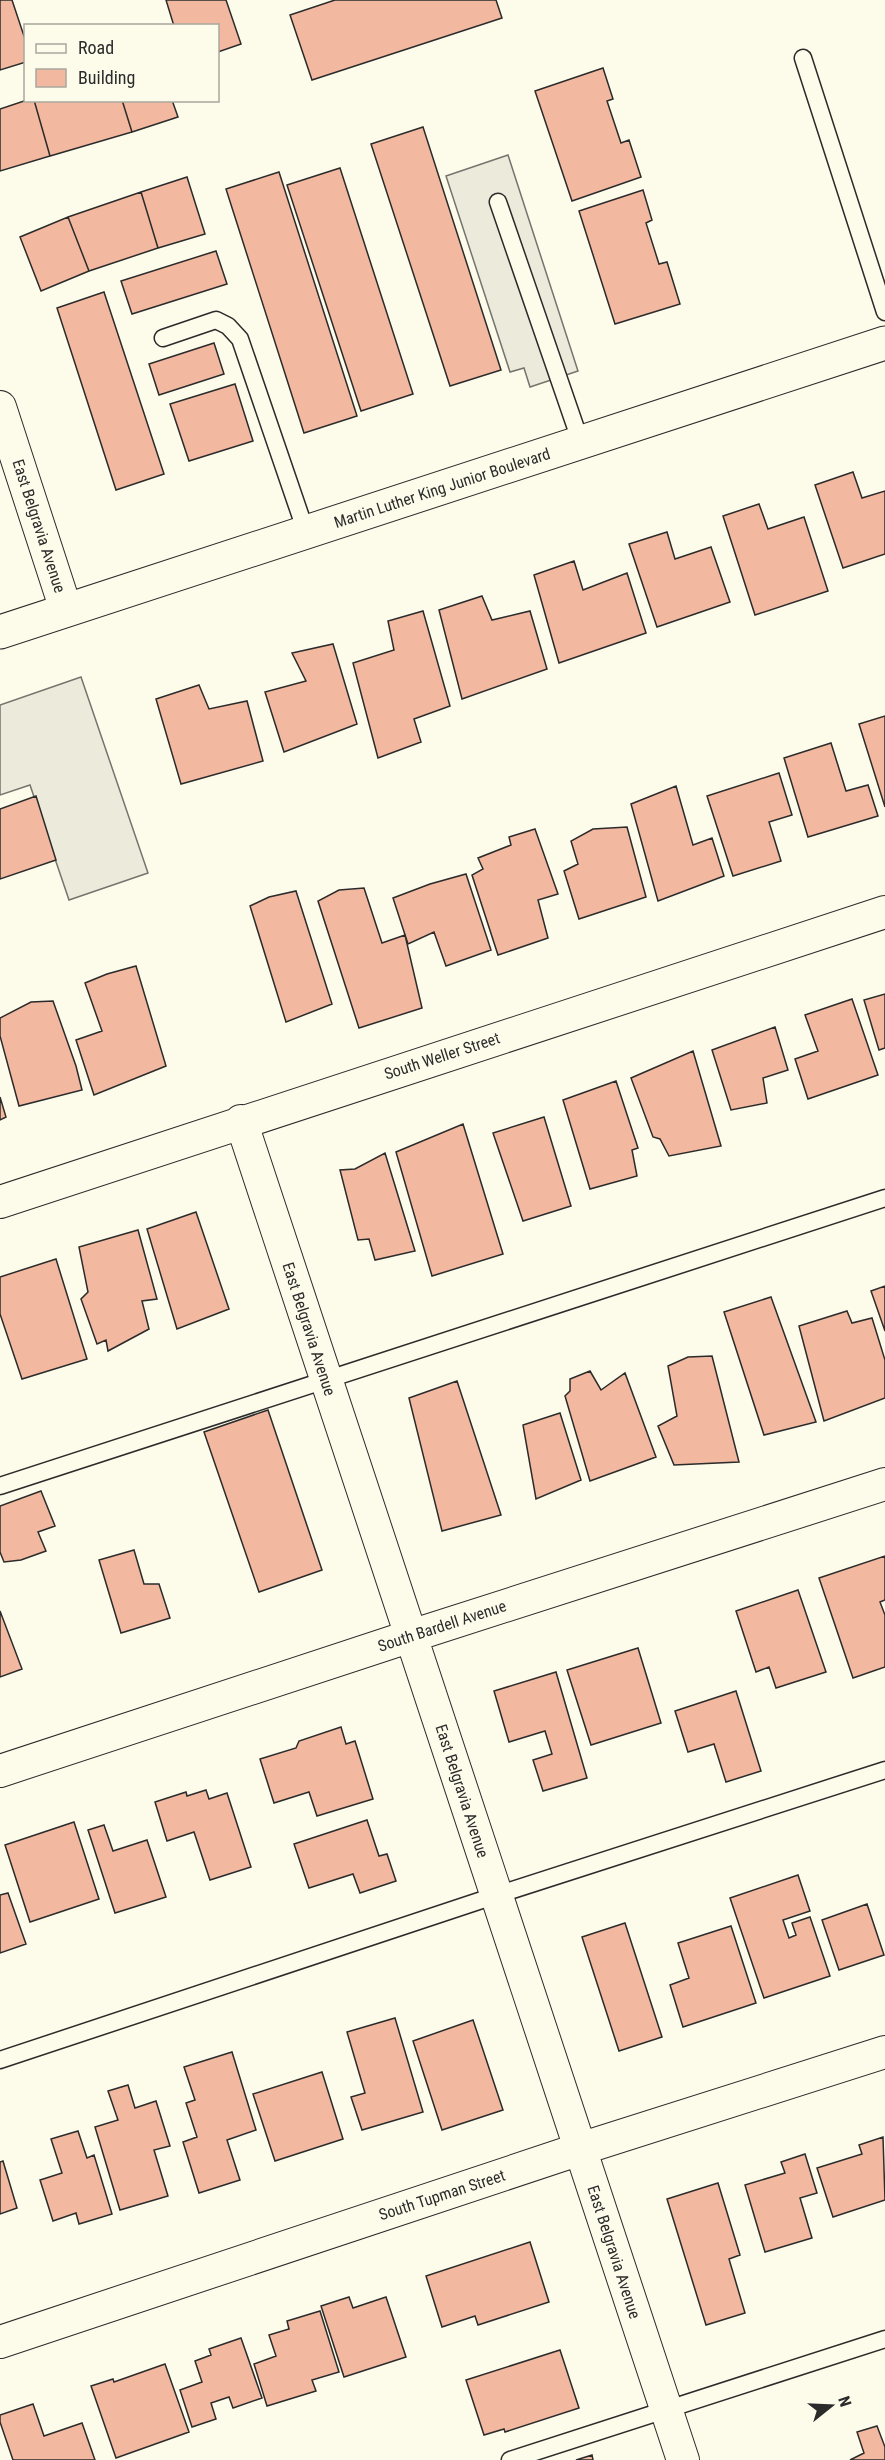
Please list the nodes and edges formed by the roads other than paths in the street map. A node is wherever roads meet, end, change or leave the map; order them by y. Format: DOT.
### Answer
graph roads {
  1 [pos="803,58"];
  2 [pos="498,202"];
  3 [pos="885,312"];
  4 [pos="163,338"];
  5 [pos="885,343"];
  6 [pos="0,407"];
  7 [pos="581,442"];
  8 [pos="306,532"];
  9 [pos="66,610"];
  10 [pos="0,632"];
  11 [pos="885,912"];
  12 [pos="241,1121"];
  13 [pos="885,1198"];
  14 [pos="0,1202"];
  15 [pos="327,1381"];
  16 [pos="885,1484"];
  17 [pos="0,1486"];
  18 [pos="411,1636"];
  19 [pos="885,1770"];
  20 [pos="0,1771"];
  21 [pos="496,1895"];
  22 [pos="885,2052"];
  23 [pos="0,2060"];
  24 [pos="580,2149"];
  25 [pos="885,2339"];
  26 [pos="0,2342"];
  27 [pos="666,2408"];
  28 [pos="510,2460"];
  29 [pos="683,2460"];
  1 -- 3 [label="lane"];
  2 -- 7 [label="lane"];
  4 -- 8 [label="lane"];
  5 -- 7 [label="street, Martin Luther King Junior Boulevard"];
  6 -- 9 [label="street, East Belgravia Avenue"];
  7 -- 8 [label="street, Martin Luther King Junior Boulevard"];
  8 -- 9 [label="street, Martin Luther King Junior Boulevard"];
  9 -- 10 [label="street, Martin Luther King Junior Boulevard"];
  11 -- 12 [label="street, South Weller Street"];
  12 -- 14 [label="street, South Weller Street"];
  12 -- 15 [label="street, East Belgravia Avenue"];
  13 -- 15 [label="lane"];
  15 -- 17 [label="lane"];
  15 -- 18 [label="street, East Belgravia Avenue"];
  16 -- 18 [label="street, South Bardell Avenue"];
  18 -- 20 [label="street, South Bardell Avenue"];
  18 -- 21 [label="street, East Belgravia Avenue"];
  19 -- 21 [label="lane"];
  21 -- 23 [label="lane"];
  21 -- 24 [label="street, East Belgravia Avenue"];
  22 -- 24 [label="street, South Tupman Street"];
  24 -- 26 [label="street, South Tupman Street"];
  24 -- 27 [label="street, East Belgravia Avenue"];
  25 -- 27 [label="lane"];
  27 -- 28 [label="lane"];
  27 -- 29 [label="street, East Belgravia Avenue"];
}
